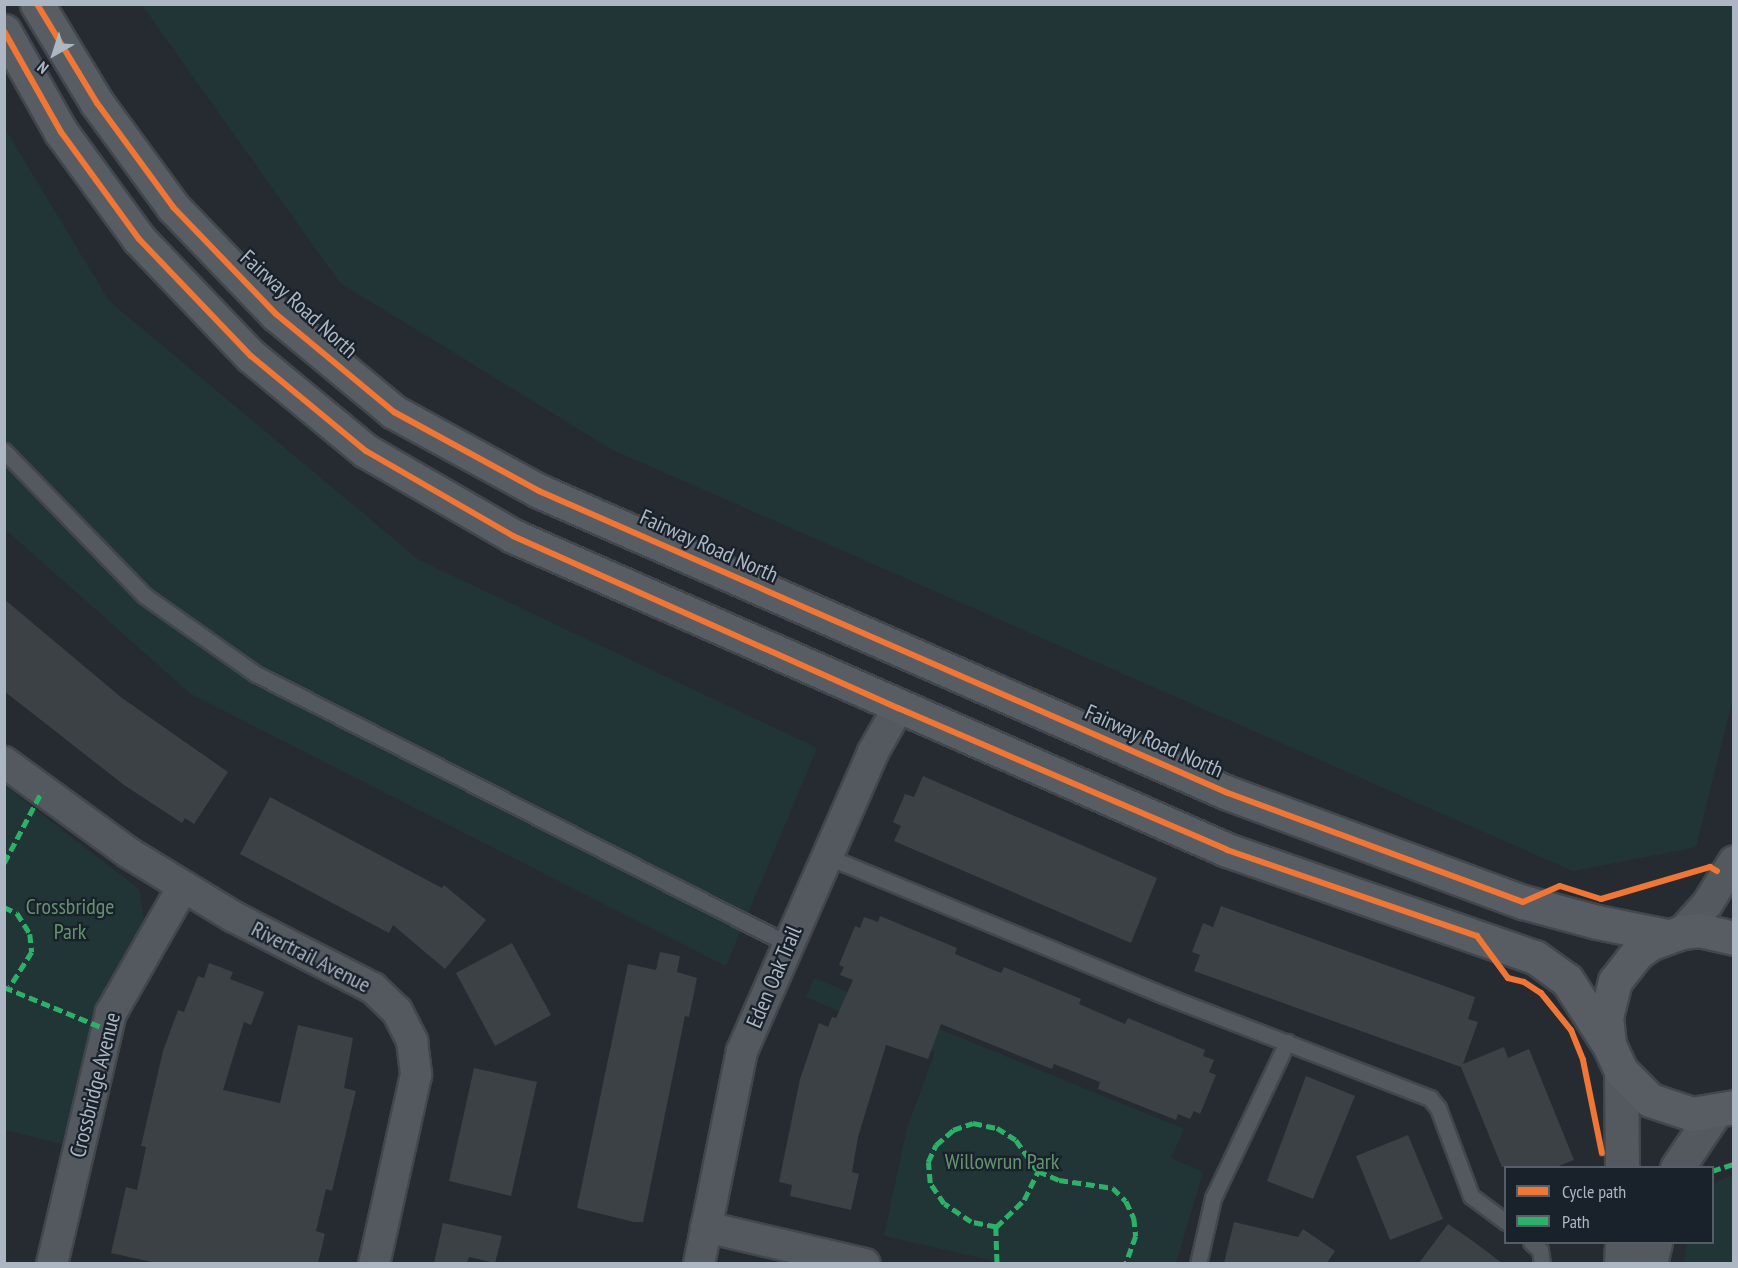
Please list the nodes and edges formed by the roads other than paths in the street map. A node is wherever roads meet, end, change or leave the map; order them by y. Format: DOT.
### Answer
graph roads {
  1 [pos="37,4"];
  2 [pos="4,31"];
  3 [pos="4,451"];
  4 [pos="898,708"];
  5 [pos="4,762"];
  6 [pos="826,856"];
  7 [pos="1734,861"];
  8 [pos="183,887"];
  9 [pos="1674,934"];
  10 [pos="1734,938"];
  11 [pos="788,944"];
  12 [pos="1287,1042"];
  13 [pos="1615,1058"];
  14 [pos="1724,1110"];
  15 [pos="1622,1166"];
  16 [pos="1678,1166"];
  17 [pos="1504,1221"];
  18 [pos="706,1227"];
  19 [pos="1533,1244"];
  20 [pos="1622,1244"];
  21 [pos="1655,1244"];
  22 [pos="52,1263"];
  23 [pos="374,1263"];
  24 [pos="699,1263"];
  25 [pos="865,1263"];
  26 [pos="1198,1263"];
  27 [pos="1542,1263"];
  28 [pos="1621,1263"];
  29 [pos="1650,1263"];
  1 -- 9 [label="main road, Fairway Road North"];
  2 -- 4 [label="main road"];
  3 -- 11 [label="lane"];
  4 -- 6 [label="street, Eden Oak Trail"];
  4 -- 13 [label="main road"];
  5 -- 8 [label="street, Rivertrail Avenue"];
  6 -- 11 [label="street, Eden Oak Trail"];
  6 -- 12 [label="lane"];
  7 -- 9 [label="street"];
  8 -- 22 [label="street, Crossbridge Avenue"];
  8 -- 23 [label="street, Rivertrail Avenue"];
  9 -- 10 [label="main road, Fairway Road North"];
  9 -- 13 [label="main road"];
  11 -- 18 [label="street, Eden Oak Trail"];
  12 -- 17 [label="lane"];
  12 -- 26 [label="lane"];
  13 -- 14 [label="main road"];
  13 -- 15 [label="street"];
  14 -- 16 [label="street"];
  18 -- 24 [label="street, Eden Oak Trail"];
  18 -- 25 [label="street"];
  19 -- 27 [label="lane"];
  20 -- 28 [label="street"];
  21 -- 29 [label="street"];
}
